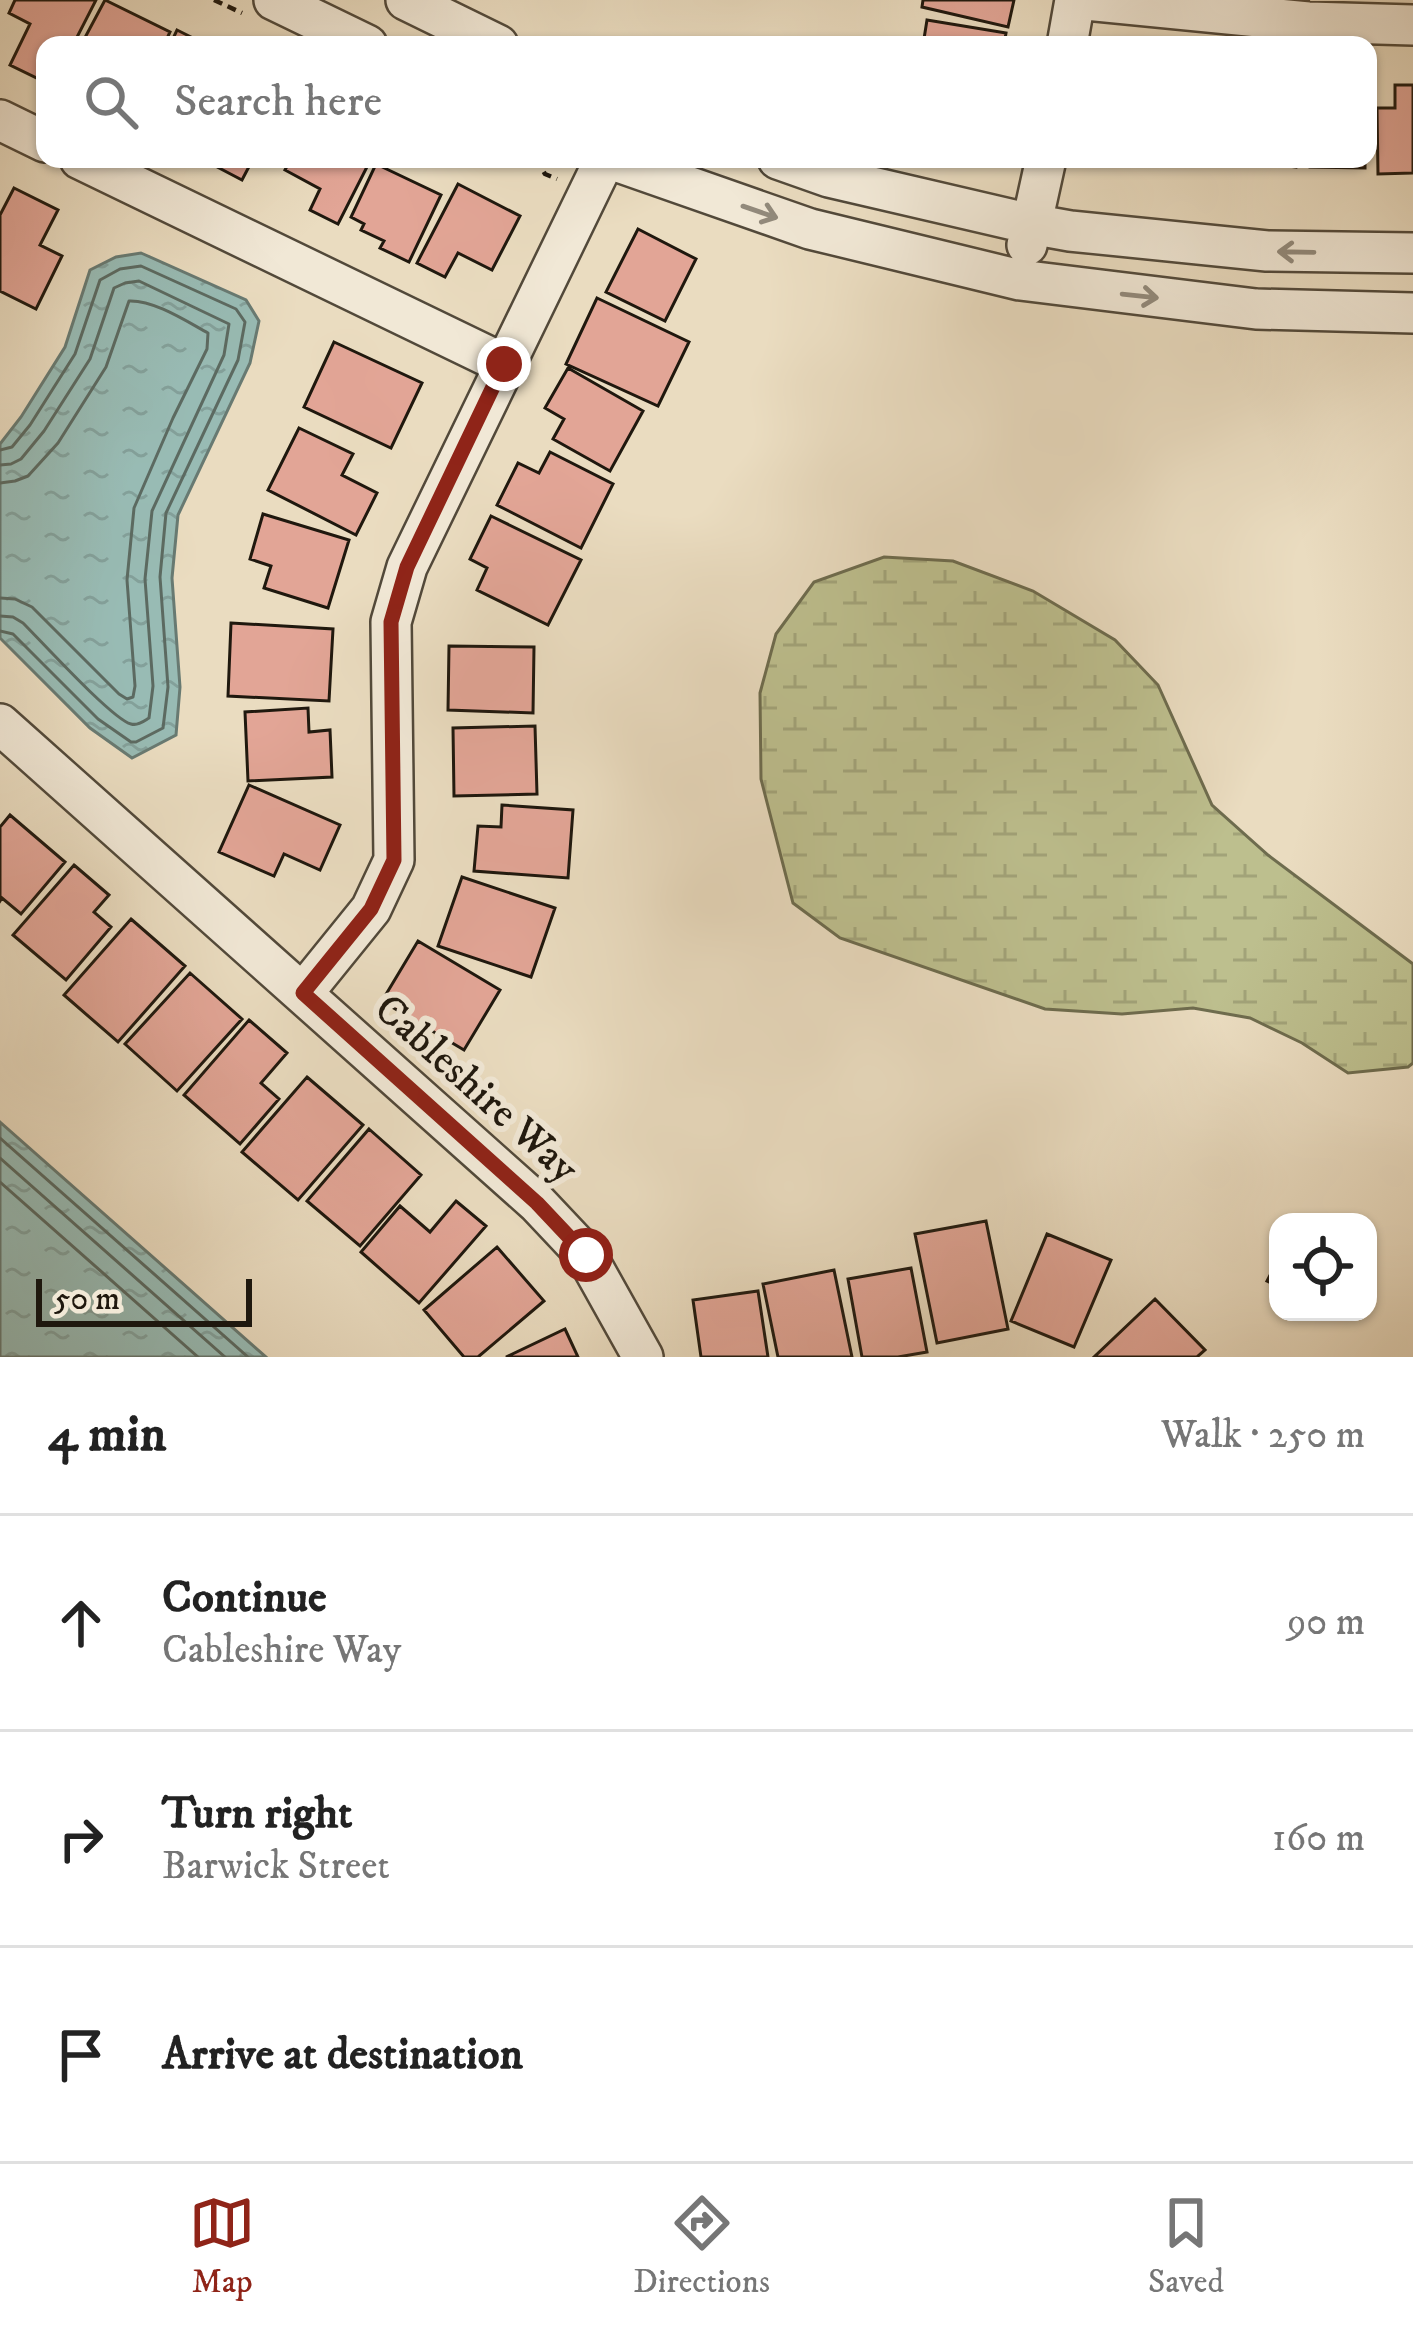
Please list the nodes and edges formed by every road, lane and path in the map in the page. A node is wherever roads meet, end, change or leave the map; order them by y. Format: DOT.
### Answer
graph roads {
  1 [pos="274,0"];
  2 [pos="406,0"];
  3 [pos="1075,0"];
  4 [pos="1086,0"];
  5 [pos="1413,25"];
  6 [pos="348,36"];
  7 [pos="480,36"];
  8 [pos="1068,36"];
  9 [pos="0,120"];
  10 [pos="36,138"];
  11 [pos="99,168"];
  12 [pos="542,168"];
  13 [pos="602,168"];
  14 [pos="633,168"];
  15 [pos="804,168"];
  16 [pos="1044,168"];
  17 [pos="553,177"];
  18 [pos="1031,224"];
  19 [pos="1413,253"];
  20 [pos="1020,280"];
  21 [pos="1413,313"];
  22 [pos="504,364"];
  23 [pos="0,724"];
  24 [pos="303,993"];
  25 [pos="643,1357"];
  1 -- 6 [label="street"];
  2 -- 7 [label="street"];
  3 -- 8 [label="street"];
  4 -- 5 [label="street"];
  9 -- 10 [label="street"];
  11 -- 22 [label="street"];
  12 -- 17 [label="path"];
  13 -- 22 [label="street"];
  14 -- 20 [label="street, one-way"];
  15 -- 18 [label="street"];
  16 -- 18 [label="street"];
  19 -- 18 [label="street, one-way"];
  18 -- 20 [label="street"];
  20 -- 21 [label="street, one-way"];
  22 -- 24 [label="street"];
  23 -- 24 [label="street, Cableshire Way"];
  24 -- 25 [label="street, Cableshire Way"];
}
